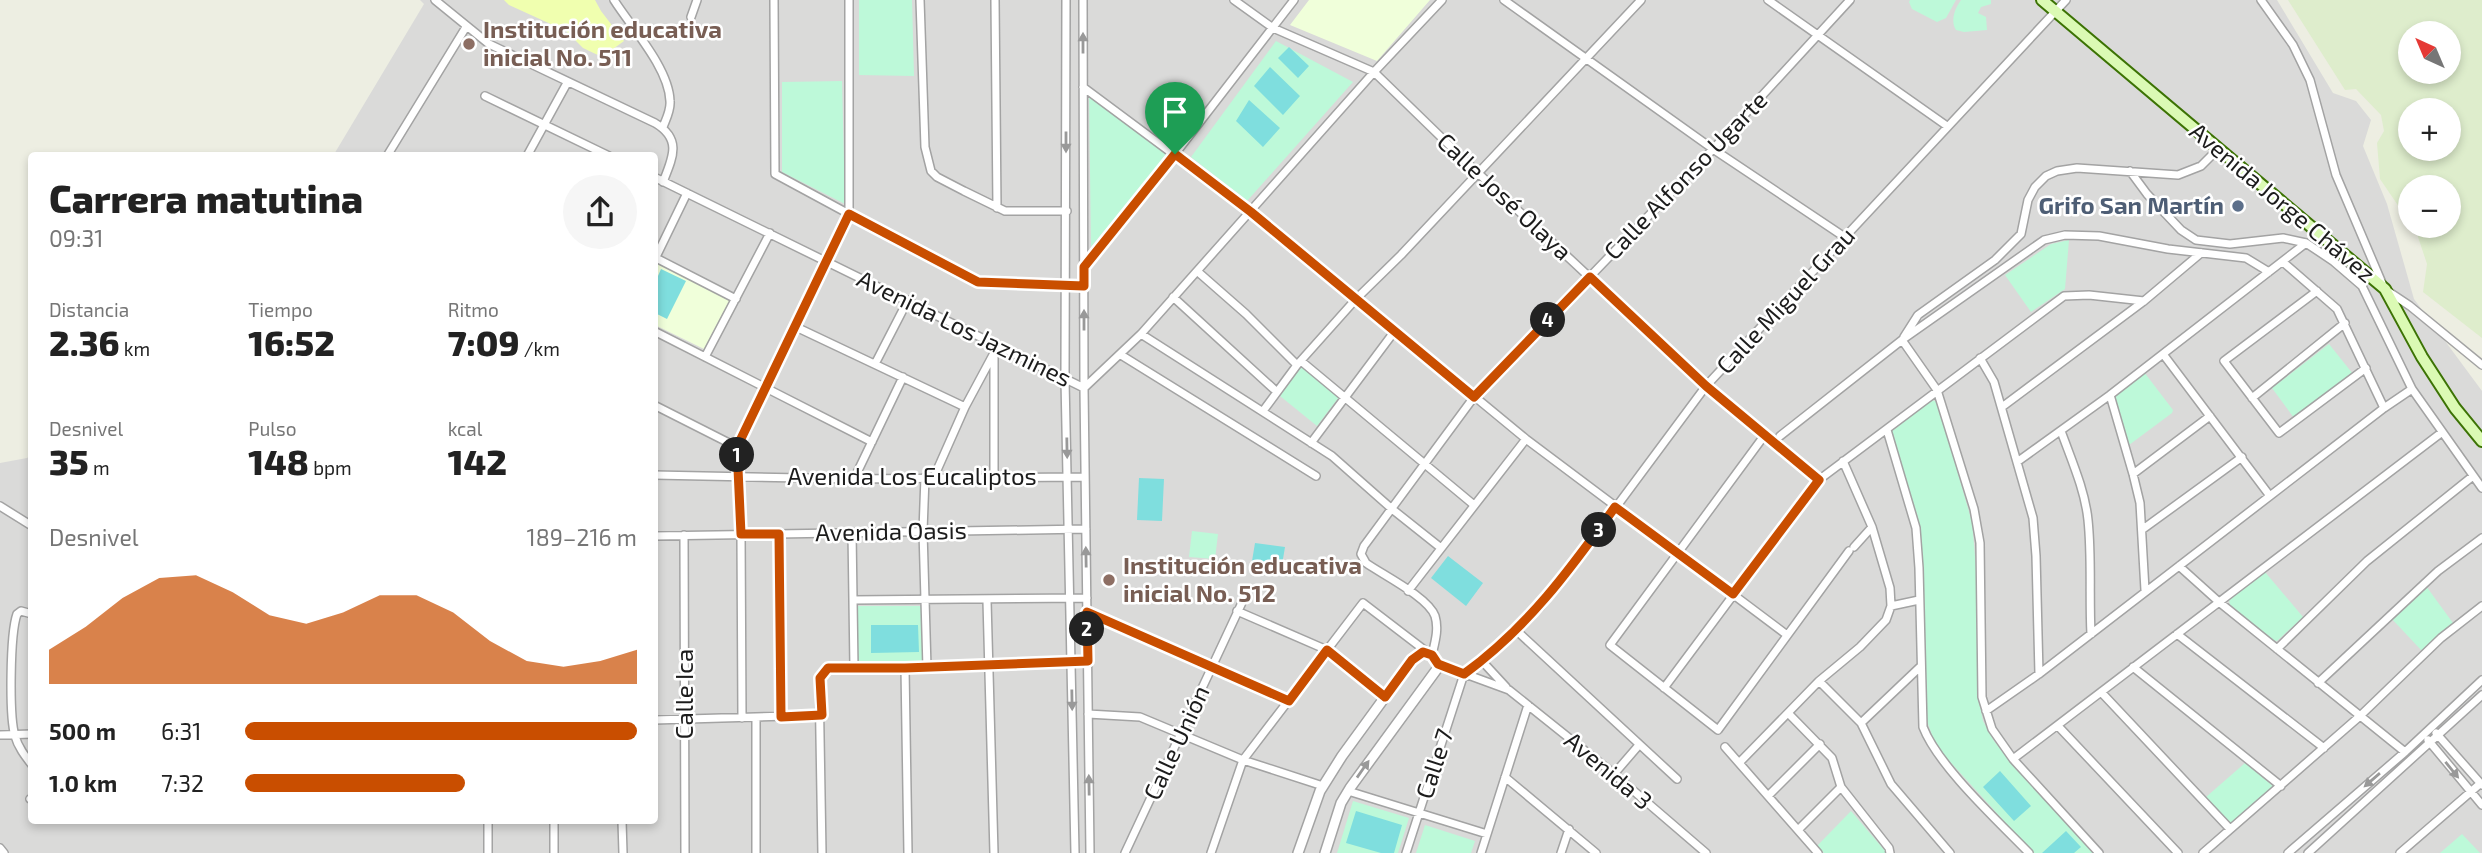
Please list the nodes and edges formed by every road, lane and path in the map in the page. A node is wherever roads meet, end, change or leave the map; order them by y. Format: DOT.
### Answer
graph roads {
  1 [pos="435,0"];
  2 [pos="614,0"];
  3 [pos="697,0"];
  4 [pos="774,0"];
  5 [pos="849,0"];
  6 [pos="920,0"];
  7 [pos="995,0"];
  8 [pos="1066,0"];
  9 [pos="1083,0"];
  10 [pos="1234,0"];
  11 [pos="1294,0"];
  12 [pos="1442,0"];
  13 [pos="1504,0"];
  14 [pos="1641,0"];
  15 [pos="1768,0"];
  16 [pos="1850,0"];
  17 [pos="2042,0"];
  18 [pos="2067,0"];
  19 [pos="2261,0"];
  20 [pos="2057,10"];
  21 [pos="691,17"];
  22 [pos="466,27"];
  23 [pos="1273,28"];
  24 [pos="1819,36"];
  25 [pos="1586,60"];
  26 [pos="1374,72"];
  27 [pos="567,83"];
  28 [pos="1083,87"];
  29 [pos="485,96"];
  30 [pos="544,124"];
  31 [pos="1947,126"];
  32 [pos="663,127"];
  33 [pos="1713,149"];
  34 [pos="2218,149"];
  35 [pos="389,152"];
  36 [pos="529,152"];
  37 [pos="602,152"];
  38 [pos="1175,154"];
  39 [pos="2130,171"];
  40 [pos="1478,173"];
  41 [pos="658,179"];
  42 [pos="663,182"];
  43 [pos="687,193"];
  44 [pos="997,208"];
  45 [pos="1067,211"];
  46 [pos="1251,212"];
  47 [pos="849,214"];
  48 [pos="770,233"];
  49 [pos="1846,238"];
  50 [pos="2306,243"];
  51 [pos="658,253"];
  52 [pos="2201,253"];
  53 [pos="658,260"];
  54 [pos="827,262"];
  55 [pos="2283,262"];
  56 [pos="1084,267"];
  57 [pos="1197,271"];
  58 [pos="2269,272"];
  59 [pos="1590,277"];
  60 [pos="1067,284"];
  61 [pos="1084,286"];
  62 [pos="2385,289"];
  63 [pos="2317,291"];
  64 [pos="1173,298"];
  65 [pos="2122,298"];
  66 [pos="736,299"];
  67 [pos="1356,299"];
  68 [pos="908,300"];
  69 [pos="2144,301"];
  70 [pos="2124,316"];
  71 [pos="2345,323"];
  72 [pos="796,327"];
  73 [pos="1394,332"];
  74 [pos="658,333"];
  75 [pos="1141,334"];
  76 [pos="1902,340"];
  77 [pos="994,344"];
  78 [pos="994,353"];
  79 [pos="2163,354"];
  80 [pos="1121,355"];
  81 [pos="705,357"];
  82 [pos="1980,358"];
  83 [pos="1299,363"];
  84 [pos="875,364"];
  85 [pos="2482,365"];
  86 [pos="2366,369"];
  87 [pos="903,377"];
  88 [pos="1065,381"];
  89 [pos="1706,386"];
  90 [pos="765,388"];
  91 [pos="1084,388"];
  92 [pos="2412,389"];
  93 [pos="1937,390"];
  94 [pos="1277,392"];
  95 [pos="2110,395"];
  96 [pos="1343,397"];
  97 [pos="1474,397"];
  98 [pos="2252,398"];
  99 [pos="658,407"];
  100 [pos="965,407"];
  101 [pos="2002,407"];
  102 [pos="2384,408"];
  103 [pos="1263,411"];
  104 [pos="2210,416"];
  105 [pos="1886,429"];
  106 [pos="2061,431"];
  107 [pos="2441,433"];
  108 [pos="1764,436"];
  109 [pos="1780,436"];
  110 [pos="1526,439"];
  111 [pos="2482,441"];
  112 [pos="872,442"];
  113 [pos="1311,443"];
  114 [pos="737,447"];
  115 [pos="2242,457"];
  116 [pos="1843,461"];
  117 [pos="2017,462"];
  118 [pos="1424,464"];
  119 [pos="2133,474"];
  120 [pos="658,475"];
  121 [pos="738,476"];
  122 [pos="1316,476"];
  123 [pos="2473,476"];
  124 [pos="925,477"];
  125 [pos="934,477"];
  126 [pos="1085,477"];
  127 [pos="994,478"];
  128 [pos="1067,478"];
  129 [pos="1821,478"];
  130 [pos="855,480"];
  131 [pos="2482,488"];
  132 [pos="2270,496"];
  133 [pos="1474,505"];
  134 [pos="0,506"];
  135 [pos="1615,507"];
  136 [pos="1392,509"];
  137 [pos="28,524"];
  138 [pos="1872,527"];
  139 [pos="1068,529"];
  140 [pos="1086,529"];
  141 [pos="2143,529"];
  142 [pos="923,531"];
  143 [pos="852,532"];
  144 [pos="741,534"];
  145 [pos="779,534"];
  146 [pos="684,535"];
  147 [pos="658,536"];
  148 [pos="2482,538"];
  149 [pos="1441,548"];
  150 [pos="1677,554"];
  151 [pos="2179,566"];
  152 [pos="2145,590"];
  153 [pos="1408,591"];
  154 [pos="1246,594"];
  155 [pos="1733,594"];
  156 [pos="1087,598"];
  157 [pos="1070,599"];
  158 [pos="853,600"];
  159 [pos="926,600"];
  160 [pos="987,600"];
  161 [pos="1919,600"];
  162 [pos="2219,603"];
  163 [pos="1891,606"];
  164 [pos="2482,606"];
  165 [pos="1237,611"];
  166 [pos="1087,612"];
  167 [pos="28,613"];
  168 [pos="1517,631"];
  169 [pos="2091,634"];
  170 [pos="2177,634"];
  171 [pos="1787,635"];
  172 [pos="2277,649"];
  173 [pos="1327,650"];
  174 [pos="1430,654"];
  175 [pos="1071,661"];
  176 [pos="1088,661"];
  177 [pos="1482,662"];
  178 [pos="1438,664"];
  179 [pos="989,666"];
  180 [pos="1212,667"];
  181 [pos="1920,667"];
  182 [pos="2133,667"];
  183 [pos="854,668"];
  184 [pos="905,668"];
  185 [pos="927,668"];
  186 [pos="1464,674"];
  187 [pos="2039,674"];
  188 [pos="2482,680"];
  189 [pos="1819,681"];
  190 [pos="2318,683"];
  191 [pos="1664,688"];
  192 [pos="1509,690"];
  193 [pos="2101,692"];
  194 [pos="2482,695"];
  195 [pos="1385,697"];
  196 [pos="1289,701"];
  197 [pos="1528,705"];
  198 [pos="1986,711"];
  199 [pos="1788,713"];
  200 [pos="822,715"];
  201 [pos="1088,715"];
  202 [pos="2360,716"];
  203 [pos="756,717"];
  204 [pos="781,717"];
  205 [pos="742,718"];
  206 [pos="685,719"];
  207 [pos="658,720"];
  208 [pos="1861,723"];
  209 [pos="2059,726"];
  210 [pos="2431,727"];
  211 [pos="28,734"];
  212 [pos="1182,734"];
  213 [pos="2423,734"];
  214 [pos="0,735"];
  215 [pos="14,735"];
  216 [pos="2438,736"];
  217 [pos="2430,742"];
  218 [pos="1820,744"];
  219 [pos="1639,745"];
  220 [pos="1725,747"];
  221 [pos="2325,748"];
  222 [pos="2405,752"];
  223 [pos="2013,759"];
  224 [pos="28,760"];
  225 [pos="1243,760"];
  226 [pos="1740,762"];
  227 [pos="1614,774"];
  228 [pos="1505,777"];
  229 [pos="1677,779"];
  230 [pos="2481,784"];
  231 [pos="1323,786"];
  232 [pos="2281,786"];
  233 [pos="1841,787"];
  234 [pos="1348,791"];
  235 [pos="2470,792"];
  236 [pos="1768,796"];
  237 [pos="2482,805"];
  238 [pos="1419,813"];
  239 [pos="488,824"];
  240 [pos="554,824"];
  241 [pos="622,824"];
  242 [pos="1569,829"];
  243 [pos="1799,829"];
  244 [pos="2230,829"];
  245 [pos="1487,834"];
  246 [pos="0,848"];
  247 [pos="4,853"];
  248 [pos="488,853"];
  249 [pos="554,853"];
  250 [pos="623,853"];
  251 [pos="685,853"];
  252 [pos="756,853"];
  253 [pos="822,853"];
  254 [pos="908,853"];
  255 [pos="994,853"];
  256 [pos="1075,853"];
  257 [pos="1091,853"];
  258 [pos="1125,853"];
  259 [pos="1211,853"];
  260 [pos="1298,853"];
  261 [pos="1325,853"];
  262 [pos="1406,853"];
  263 [pos="1481,853"];
  264 [pos="1561,853"];
  265 [pos="1596,853"];
  266 [pos="1706,853"];
  267 [pos="1818,853"];
  268 [pos="1890,853"];
  269 [pos="1950,853"];
  270 [pos="2029,853"];
  271 [pos="2099,853"];
  272 [pos="2178,853"];
  273 [pos="2203,853"];
  274 [pos="2288,853"];
  275 [pos="2308,853"];
  276 [pos="2400,853"];
  1 -- 22 [label="street"];
  2 -- 32 [label="street"];
  3 -- 21 [label="street"];
  4 -- 47 [label="street"];
  5 -- 47 [label="street"];
  6 -- 44 [label="street"];
  7 -- 44 [label="street"];
  8 -- 45 [label="street, one-way"];
  28 -- 9 [label="street, one-way"];
  10 -- 23 [label="street, Calle José Olaya"];
  11 -- 23 [label="street"];
  12 -- 26 [label="street"];
  13 -- 25 [label="street"];
  14 -- 25 [label="street"];
  15 -- 24 [label="street"];
  16 -- 24 [label="street, Calle Alfonso Ugarte"];
  17 -- 20 [label="main road, Avenida Jorge Chávez"];
  18 -- 20 [label="street, Calle Miguel Grau"];
  19 -- 62 [label="street"];
  20 -- 31 [label="street, Calle Miguel Grau"];
  20 -- 34 [label="main road, Avenida Jorge Chávez"];
  22 -- 27 [label="street"];
  22 -- 35 [label="street"];
  23 -- 26 [label="street, Calle José Olaya"];
  23 -- 38 [label="street"];
  24 -- 31 [label="street"];
  24 -- 33 [label="street, Calle Alfonso Ugarte"];
  25 -- 33 [label="street"];
  25 -- 40 [label="street"];
  26 -- 40 [label="street, Calle José Olaya"];
  26 -- 46 [label="street"];
  27 -- 30 [label="street"];
  27 -- 32 [label="street"];
  28 -- 38 [label="street"];
  28 -- 56 [label="street"];
  29 -- 30 [label="street"];
  30 -- 36 [label="street"];
  30 -- 37 [label="street"];
  31 -- 49 [label="street, Calle Miguel Grau"];
  32 -- 42 [label="street"];
  33 -- 49 [label="street"];
  33 -- 59 [label="street, Calle Alfonso Ugarte"];
  34 -- 39 [label="street"];
  34 -- 62 [label="main road, Avenida Jorge Chávez"];
  38 -- 46 [label="street"];
  38 -- 56 [label="street"];
  39 -- 50 [label="street"];
  39 -- 76 [label="street"];
  40 -- 59 [label="street, Calle José Olaya"];
  40 -- 67 [label="street"];
  41 -- 42 [label="street, Avenida Los Jazmines"];
  42 -- 43 [label="street, Avenida Los Jazmines"];
  43 -- 48 [label="street, Avenida Los Jazmines"];
  43 -- 51 [label="street"];
  44 -- 45 [label="street"];
  45 -- 60 [label="street"];
  46 -- 57 [label="street"];
  46 -- 67 [label="street"];
  47 -- 54 [label="street"];
  47 -- 60 [label="street"];
  48 -- 54 [label="street, Avenida Los Jazmines"];
  48 -- 66 [label="street"];
  49 -- 89 [label="street, Calle Miguel Grau"];
  50 -- 55 [label="street"];
  50 -- 92 [label="street"];
  52 -- 58 [label="street"];
  52 -- 69 [label="street"];
  52 -- 76 [label="street"];
  53 -- 66 [label="street"];
  54 -- 68 [label="street, Avenida Los Jazmines"];
  54 -- 72 [label="street"];
  55 -- 58 [label="street"];
  55 -- 63 [label="street"];
  56 -- 61 [label="street"];
  57 -- 64 [label="street"];
  57 -- 83 [label="street"];
  58 -- 79 [label="street"];
  59 -- 89 [label="street, Calle José Olaya"];
  59 -- 97 [label="street, Calle Alfonso Ugarte"];
  60 -- 61 [label="street"];
  60 -- 88 [label="street"];
  91 -- 61 [label="street, one-way"];
  62 -- 85 [label="street"];
  62 -- 111 [label="main road, Avenida Jorge Chávez"];
  63 -- 71 [label="street"];
  63 -- 98 [label="street"];
  64 -- 75 [label="street"];
  64 -- 94 [label="street"];
  65 -- 69 [label="street"];
  65 -- 70 [label="street"];
  65 -- 82 [label="street"];
  66 -- 81 [label="street"];
  67 -- 73 [label="street"];
  67 -- 83 [label="street"];
  68 -- 77 [label="street, Avenida Los Jazmines"];
  68 -- 84 [label="street"];
  69 -- 70 [label="street"];
  70 -- 101 [label="street"];
  71 -- 86 [label="street"];
  71 -- 98 [label="street"];
  72 -- 84 [label="street"];
  72 -- 90 [label="street"];
  73 -- 96 [label="street"];
  73 -- 97 [label="street"];
  74 -- 81 [label="street"];
  75 -- 80 [label="street"];
  75 -- 103 [label="street"];
  76 -- 93 [label="street"];
  76 -- 109 [label="street"];
  77 -- 78 [label="street"];
  77 -- 88 [label="street, Avenida Los Jazmines"];
  78 -- 100 [label="street"];
  78 -- 127 [label="street"];
  79 -- 95 [label="street"];
  79 -- 104 [label="street"];
  80 -- 91 [label="street"];
  80 -- 122 [label="street"];
  81 -- 90 [label="street"];
  82 -- 93 [label="street"];
  82 -- 101 [label="street"];
  83 -- 94 [label="street"];
  83 -- 96 [label="street"];
  84 -- 87 [label="street"];
  86 -- 98 [label="street"];
  86 -- 102 [label="street"];
  87 -- 100 [label="street"];
  87 -- 112 [label="street"];
  88 -- 91 [label="street, Avenida Los Jazmines"];
  88 -- 128 [label="street, one-way"];
  89 -- 108 [label="street, Calle José Olaya"];
  89 -- 135 [label="street, Calle Miguel Grau"];
  90 -- 112 [label="street"];
  90 -- 114 [label="street"];
  91 -- 126 [label="street"];
  92 -- 102 [label="street"];
  92 -- 107 [label="street"];
  93 -- 105 [label="street"];
  93 -- 198 [label="street"];
  94 -- 103 [label="street"];
  95 -- 106 [label="street"];
  95 -- 119 [label="street"];
  96 -- 113 [label="street"];
  96 -- 118 [label="street"];
  97 -- 110 [label="street"];
  97 -- 118 [label="street, Calle Alfonso Ugarte"];
  99 -- 114 [label="street"];
  100 -- 125 [label="street"];
  101 -- 117 [label="street"];
  102 -- 132 [label="street"];
  103 -- 113 [label="street"];
  104 -- 115 [label="street"];
  104 -- 119 [label="street"];
  105 -- 116 [label="street"];
  105 -- 161 [label="street"];
  106 -- 117 [label="street"];
  106 -- 169 [label="street"];
  107 -- 123 [label="street"];
  107 -- 162 [label="street"];
  108 -- 129 [label="street, Calle José Olaya"];
  108 -- 150 [label="street"];
  110 -- 133 [label="street"];
  110 -- 135 [label="street"];
  112 -- 130 [label="street"];
  113 -- 136 [label="street"];
  114 -- 121 [label="street"];
  115 -- 132 [label="street"];
  115 -- 141 [label="street"];
  116 -- 129 [label="street"];
  116 -- 138 [label="street"];
  117 -- 187 [label="street"];
  118 -- 133 [label="street"];
  118 -- 136 [label="street, Calle Alfonso Ugarte"];
  119 -- 141 [label="street"];
  120 -- 121 [label="street, Avenida Los Eucaliptos"];
  121 -- 130 [label="street, Avenida Los Eucaliptos"];
  121 -- 144 [label="street"];
  123 -- 131 [label="street"];
  123 -- 172 [label="street"];
  124 -- 125 [label="street, Avenida Los Eucaliptos"];
  124 -- 130 [label="street, Avenida Los Eucaliptos"];
  124 -- 142 [label="street"];
  125 -- 127 [label="street, Avenida Los Eucaliptos"];
  126 -- 128 [label="street, Avenida Los Eucaliptos"];
  126 -- 140 [label="street"];
  127 -- 128 [label="street, Avenida Los Eucaliptos"];
  128 -- 139 [label="street"];
  129 -- 155 [label="street"];
  132 -- 151 [label="street"];
  133 -- 149 [label="street"];
  134 -- 137 [label="street"];
  135 -- 150 [label="street"];
  135 -- 168 [label="street, Calle Miguel Grau"];
  136 -- 149 [label="street"];
  136 -- 153 [label="street, Calle Alfonso Ugarte"];
  138 -- 163 [label="street"];
  138 -- 171 [label="street"];
  139 -- 140 [label="street, Avenida Oasis"];
  139 -- 142 [label="street, Avenida Oasis"];
  139 -- 157 [label="street"];
  156 -- 140 [label="street, one-way"];
  141 -- 152 [label="street"];
  142 -- 143 [label="street, Avenida Oasis"];
  142 -- 159 [label="street"];
  143 -- 145 [label="street, Avenida Oasis"];
  143 -- 158 [label="street"];
  144 -- 145 [label="street, Avenida Oasis"];
  144 -- 146 [label="street, Avenida Oasis"];
  144 -- 205 [label="street"];
  145 -- 204 [label="street"];
  146 -- 147 [label="street, Avenida Oasis"];
  146 -- 206 [label="street, Calle Ica"];
  148 -- 190 [label="street"];
  149 -- 153 [label="street"];
  150 -- 155 [label="street"];
  150 -- 191 [label="street"];
  151 -- 152 [label="street"];
  151 -- 162 [label="street"];
  152 -- 169 [label="street"];
  153 -- 174 [label="street"];
  154 -- 165 [label="street, Calle Unión"];
  155 -- 171 [label="street"];
  155 -- 191 [label="street"];
  156 -- 157 [label="street"];
  156 -- 166 [label="street"];
  157 -- 160 [label="street"];
  157 -- 175 [label="street"];
  158 -- 159 [label="street"];
  158 -- 183 [label="street"];
  159 -- 160 [label="street"];
  159 -- 185 [label="street"];
  160 -- 179 [label="street"];
  161 -- 163 [label="street"];
  161 -- 181 [label="street"];
  162 -- 170 [label="street"];
  162 -- 172 [label="street"];
  163 -- 189 [label="street"];
  164 -- 202 [label="street"];
  165 -- 173 [label="street"];
  165 -- 180 [label="street, Calle Unión"];
  166 -- 176 [label="street"];
  166 -- 180 [label="street"];
  167 -- 215 [label="street"];
  168 -- 177 [label="street, Calle Miguel Grau"];
  168 -- 219 [label="street"];
  169 -- 187 [label="street"];
  170 -- 182 [label="street"];
  170 -- 221 [label="street"];
  171 -- 191 [label="street"];
  172 -- 190 [label="street"];
  173 -- 174 [label="street"];
  173 -- 195 [label="street"];
  173 -- 196 [label="street"];
  174 -- 178 [label="street"];
  174 -- 195 [label="street"];
  175 -- 176 [label="street"];
  175 -- 179 [label="street"];
  175 -- 256 [label="street, one-way"];
  176 -- 201 [label="street"];
  177 -- 186 [label="street, Calle Miguel Grau"];
  177 -- 192 [label="street, Avenida 3"];
  178 -- 186 [label="street, Avenida 3"];
  234 -- 178 [label="street, one-way"];
  179 -- 185 [label="street"];
  179 -- 255 [label="street"];
  180 -- 196 [label="street"];
  180 -- 212 [label="street, Calle Unión"];
  181 -- 208 [label="street"];
  181 -- 270 [label="street"];
  182 -- 193 [label="street"];
  182 -- 232 [label="street"];
  183 -- 184 [label="street"];
  183 -- 200 [label="street"];
  184 -- 185 [label="street"];
  184 -- 254 [label="street"];
  186 -- 192 [label="street, Avenida 3"];
  186 -- 238 [label="street, Calle 7"];
  187 -- 198 [label="street"];
  188 -- 210 [label="street"];
  189 -- 199 [label="street"];
  189 -- 208 [label="street"];
  190 -- 202 [label="street"];
  192 -- 197 [label="street, Avenida 3"];
  193 -- 209 [label="street"];
  193 -- 244 [label="street"];
  194 -- 216 [label="street"];
  195 -- 231 [label="street"];
  196 -- 225 [label="street"];
  197 -- 227 [label="street, Avenida 3"];
  197 -- 228 [label="street"];
  198 -- 223 [label="street"];
  199 -- 218 [label="street"];
  199 -- 226 [label="street"];
  200 -- 204 [label="street"];
  200 -- 253 [label="street"];
  201 -- 212 [label="street"];
  257 -- 201 [label="street, one-way"];
  202 -- 221 [label="street"];
  202 -- 222 [label="street"];
  203 -- 204 [label="street"];
  203 -- 205 [label="street"];
  203 -- 252 [label="street"];
  205 -- 206 [label="street"];
  206 -- 207 [label="street"];
  206 -- 251 [label="street, Calle Ica"];
  208 -- 269 [label="street"];
  209 -- 223 [label="street"];
  209 -- 272 [label="street"];
  210 -- 213 [label="street"];
  210 -- 216 [label="street"];
  211 -- 215 [label="street"];
  212 -- 225 [label="street"];
  212 -- 258 [label="street, Calle Unión"];
  213 -- 217 [label="street"];
  213 -- 222 [label="street"];
  214 -- 215 [label="street"];
  215 -- 224 [label="street"];
  216 -- 217 [label="street"];
  216 -- 230 [label="street"];
  217 -- 235 [label="street, one-way"];
  217 -- 275 [label="street"];
  218 -- 233 [label="street"];
  218 -- 236 [label="street"];
  219 -- 227 [label="street"];
  219 -- 229 [label="street"];
  220 -- 226 [label="street"];
  221 -- 232 [label="street"];
  222 -- 274 [label="street, one-way"];
  223 -- 271 [label="street"];
  225 -- 231 [label="street"];
  225 -- 259 [label="street"];
  226 -- 236 [label="street"];
  227 -- 266 [label="street, Avenida 3"];
  228 -- 242 [label="street"];
  228 -- 245 [label="street"];
  230 -- 235 [label="street"];
  231 -- 260 [label="street"];
  232 -- 244 [label="street"];
  233 -- 243 [label="street"];
  233 -- 268 [label="street"];
  234 -- 238 [label="street"];
  234 -- 261 [label="street"];
  235 -- 237 [label="street"];
  235 -- 276 [label="street"];
  236 -- 243 [label="street"];
  238 -- 245 [label="street"];
  238 -- 262 [label="street, Calle 7"];
  239 -- 248 [label="street"];
  240 -- 249 [label="street"];
  241 -- 250 [label="street"];
  242 -- 264 [label="street"];
  242 -- 265 [label="street"];
  243 -- 267 [label="street"];
  244 -- 273 [label="street"];
  245 -- 263 [label="street"];
  246 -- 247 [label="street"];
}
